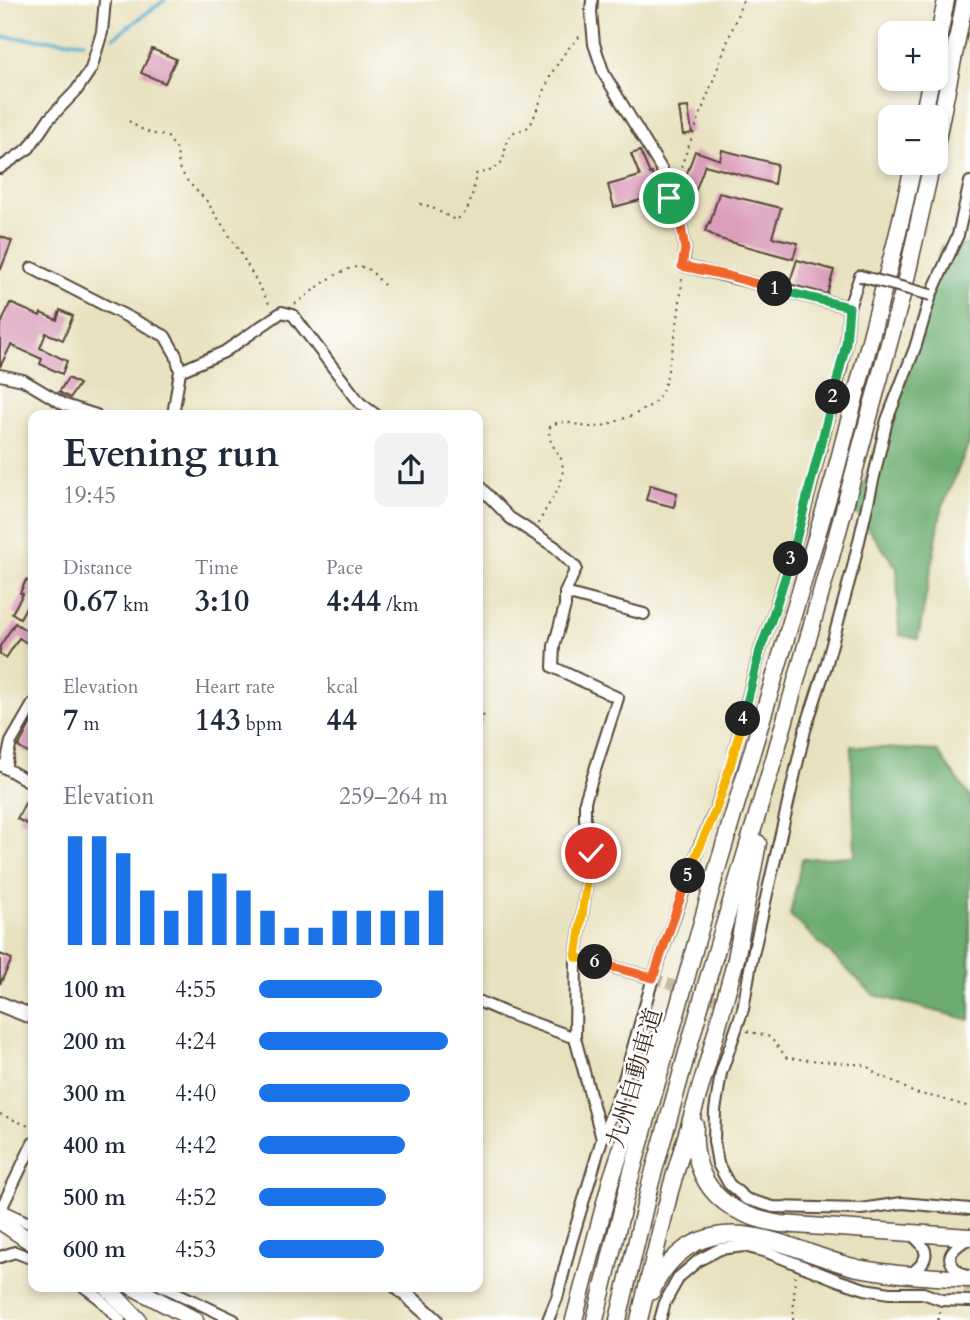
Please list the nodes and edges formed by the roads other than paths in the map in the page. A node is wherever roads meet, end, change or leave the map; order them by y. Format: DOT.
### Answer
graph roads {
  1 [pos="105,0"];
  2 [pos="592,0"];
  3 [pos="946,0"];
  4 [pos="965,0"];
  5 [pos="942,21"];
  6 [pos="944,105"];
  7 [pos="0,168"];
  8 [pos="911,175"];
  9 [pos="929,175"];
  10 [pos="970,182"];
  11 [pos="32,268"];
  12 [pos="931,295"];
  13 [pos="849,307"];
  14 [pos="180,371"];
  15 [pos="0,375"];
  16 [pos="80,410"];
  17 [pos="174,410"];
  18 [pos="369,410"];
  19 [pos="483,490"];
  20 [pos="565,593"];
  21 [pos="644,614"];
  22 [pos="28,713"];
  23 [pos="774,758"];
  24 [pos="2,766"];
  25 [pos="28,781"];
  26 [pos="714,879"];
  27 [pos="576,957"];
  28 [pos="653,978"];
  29 [pos="483,1003"];
  30 [pos="0,1004"];
  31 [pos="28,1015"];
  32 [pos="575,1038"];
  33 [pos="709,1058"];
  34 [pos="602,1139"];
  35 [pos="28,1153"];
  36 [pos="970,1209"];
  37 [pos="0,1210"];
  38 [pos="0,1220"];
  39 [pos="28,1223"];
  40 [pos="28,1233"];
  41 [pos="909,1233"];
  42 [pos="970,1237"];
  43 [pos="28,1240"];
  44 [pos="0,1257"];
  45 [pos="28,1257"];
  46 [pos="909,1275"];
  47 [pos="970,1291"];
  48 [pos="91,1292"];
  49 [pos="112,1292"];
  50 [pos="142,1292"];
  51 [pos="175,1292"];
  52 [pos="404,1292"];
  53 [pos="120,1320"];
  54 [pos="138,1320"];
  55 [pos="195,1320"];
  56 [pos="234,1320"];
  57 [pos="435,1320"];
  58 [pos="548,1320"];
  59 [pos="574,1320"];
  60 [pos="595,1320"];
  61 [pos="618,1320"];
  62 [pos="639,1320"];
  63 [pos="646,1320"];
  64 [pos="660,1320"];
  1 -- 7 [label="street"];
  2 -- 13 [label="street"];
  3 -- 5 [label="highway"];
  4 -- 6 [label="highway"];
  8 -- 26 [label="highway, 九州自動車道"];
  9 -- 23 [label="highway, 九州自動車道"];
  10 -- 12 [label="street"];
  11 -- 14 [label="street"];
  12 -- 13 [label="street, bridge"];
  12 -- 36 [label="street"];
  13 -- 28 [label="street"];
  14 -- 17 [label="street"];
  14 -- 18 [label="street"];
  15 -- 16 [label="street"];
  19 -- 20 [label="street"];
  20 -- 21 [label="street"];
  20 -- 27 [label="street"];
  22 -- 24 [label="street"];
  23 -- 33 [label="highway"];
  23 -- 61 [label="highway, 九州自動車道"];
  24 -- 25 [label="street"];
  26 -- 59 [label="highway"];
  26 -- 60 [label="highway, 九州自動車道"];
  27 -- 28 [label="street"];
  27 -- 32 [label="street"];
  28 -- 34 [label="street"];
  29 -- 32 [label="street"];
  30 -- 31 [label="main road"];
  32 -- 34 [label="street"];
  33 -- 41 [label="highway"];
  33 -- 62 [label="highway"];
  34 -- 58 [label="street"];
  35 -- 37 [label="street"];
  37 -- 39 [label="street"];
  38 -- 40 [label="highway"];
  38 -- 43 [label="highway"];
  41 -- 42 [label="highway"];
  41 -- 46 [label="street"];
  42 -- 47 [label="street"];
  44 -- 45 [label="street"];
  46 -- 47 [label="highway"];
  46 -- 63 [label="highway"];
  47 -- 64 [label="street"];
  48 -- 53 [label="street"];
  49 -- 54 [label="highway"];
  50 -- 55 [label="highway"];
  51 -- 56 [label="street"];
  52 -- 57 [label="main road"];
}
